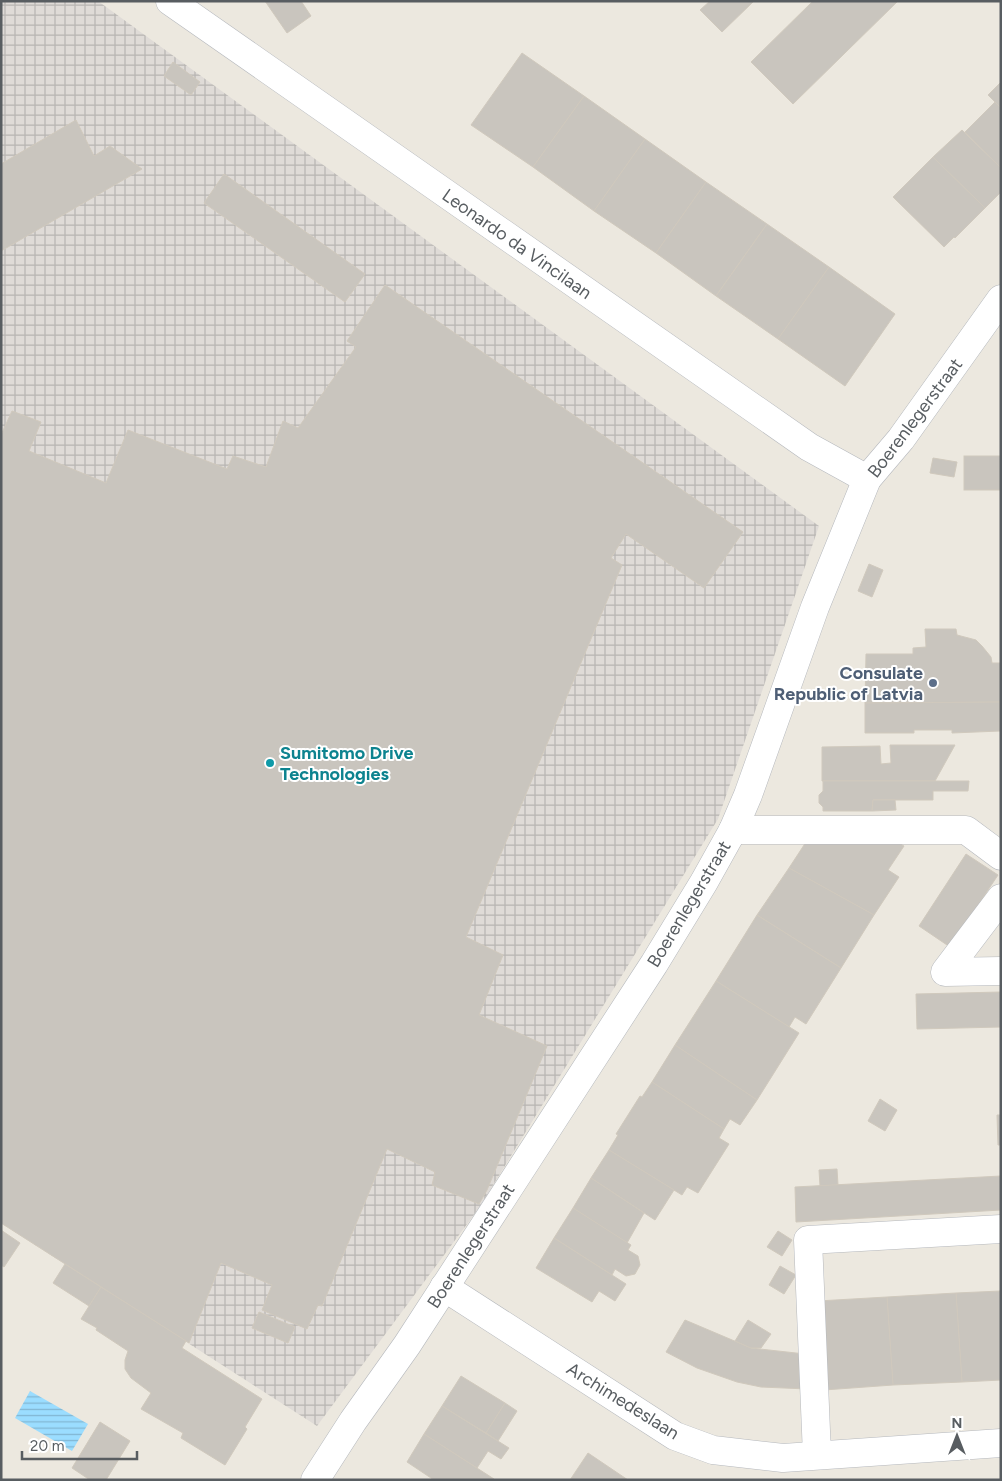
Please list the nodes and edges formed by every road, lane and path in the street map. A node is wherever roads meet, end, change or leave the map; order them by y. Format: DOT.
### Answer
graph roads {
  1 [pos="170,1"];
  2 [pos="1001,299"];
  3 [pos="867,479"];
  4 [pos="733,830"];
  5 [pos="1001,856"];
  6 [pos="1001,898"];
  7 [pos="1001,971"];
  8 [pos="1001,1229"];
  9 [pos="444,1287"];
  10 [pos="1001,1443"];
  11 [pos="817,1455"];
  12 [pos="315,1480"];
  1 -- 3 [label="street, Leonardo da Vincilaan"];
  2 -- 3 [label="street, Boerenlegerstraat"];
  3 -- 4 [label="street, Boerenlegerstraat"];
  4 -- 5 [label="street"];
  4 -- 9 [label="street, Boerenlegerstraat"];
  6 -- 7 [label="street"];
  8 -- 11 [label="street"];
  9 -- 11 [label="street, Archimedeslaan"];
  9 -- 12 [label="street, Boerenlegerstraat"];
  10 -- 11 [label="street, Archimedeslaan"];
}
